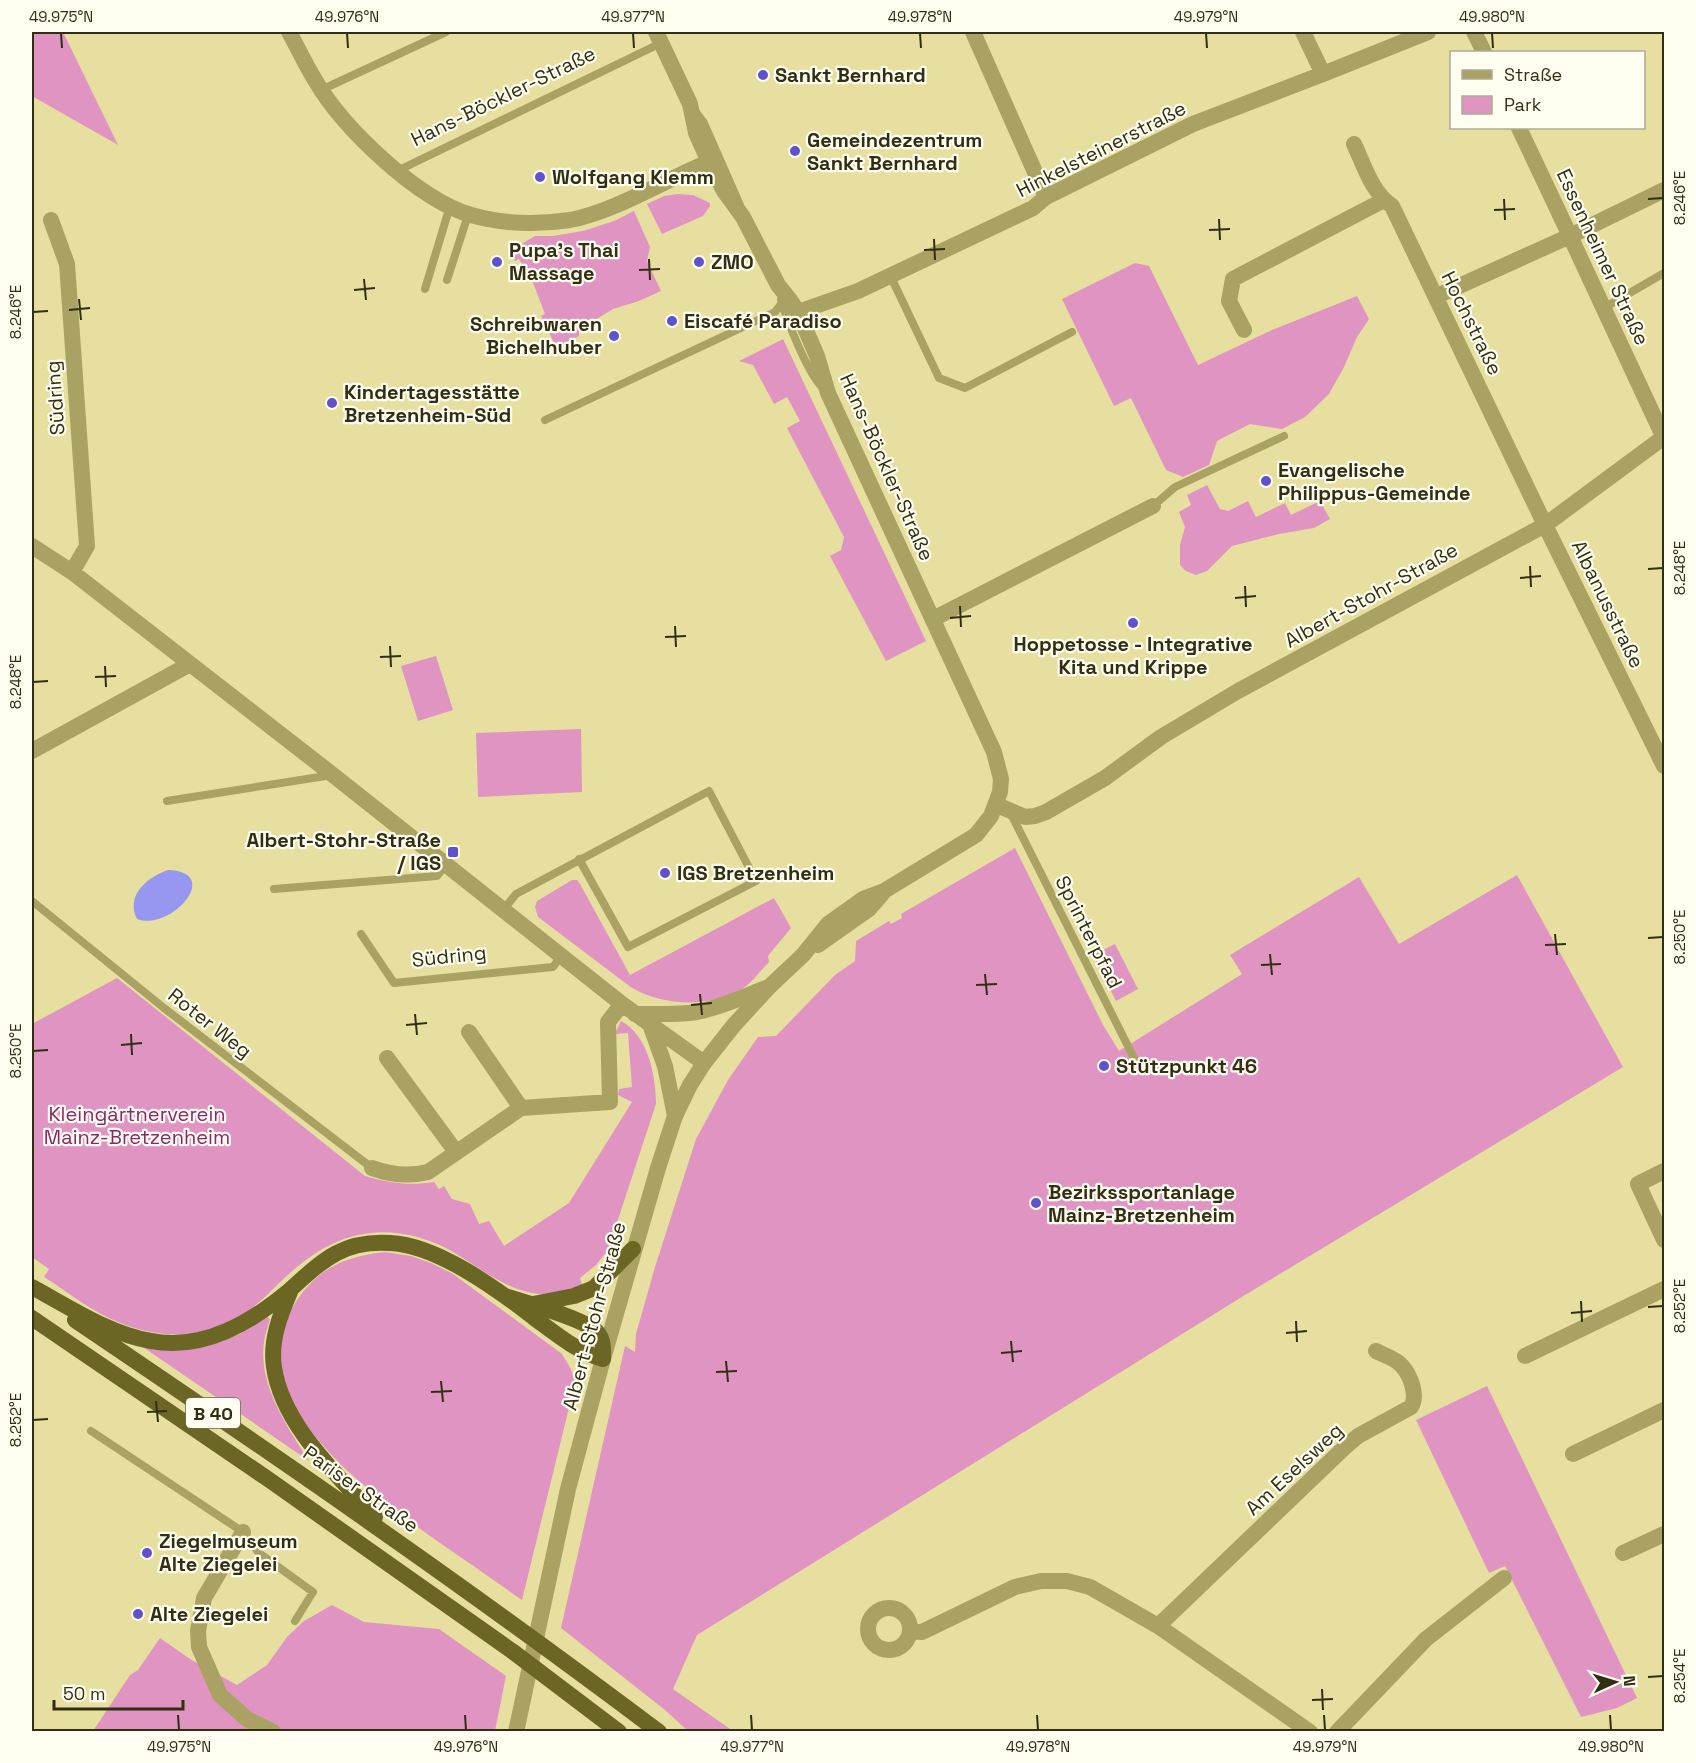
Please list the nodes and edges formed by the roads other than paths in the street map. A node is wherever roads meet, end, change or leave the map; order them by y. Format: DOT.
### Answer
graph roads {
  1 [pos="289,32"];
  2 [pos="446,32"];
  3 [pos="973,32"];
  4 [pos="1303,32"];
  5 [pos="1428,32"];
  6 [pos="1474,32"];
  7 [pos="658,37"];
  8 [pos="1484,51"];
  9 [pos="1323,74"];
  10 [pos="321,90"];
  11 [pos="690,104"];
  12 [pos="1519,129"];
  13 [pos="1354,144"];
  14 [pos="709,162"];
  15 [pos="396,171"];
  16 [pos="1665,190"];
  17 [pos="1046,197"];
  18 [pos="1384,200"];
  19 [pos="450,206"];
  20 [pos="468,214"];
  21 [pos="743,217"];
  22 [pos="51,220"];
  23 [pos="1570,237"];
  24 [pos="1665,273"];
  25 [pos="890,275"];
  26 [pos="447,280"];
  27 [pos="425,289"];
  28 [pos="1437,296"];
  29 [pos="790,305"];
  30 [pos="1604,308"];
  31 [pos="1244,330"];
  32 [pos="1072,332"];
  33 [pos="545,420"];
  34 [pos="1284,436"];
  35 [pos="1664,437"];
  36 [pos="1153,506"];
  37 [pos="1545,525"];
  38 [pos="32,546"];
  39 [pos="72,572"];
  40 [pos="933,620"];
  41 [pos="190,664"];
  42 [pos="32,751"];
  43 [pos="1665,766"];
  44 [pos="333,775"];
  45 [pos="167,801"];
  46 [pos="1003,808"];
  47 [pos="579,859"];
  48 [pos="446,864"];
  49 [pos="274,889"];
  50 [pos="32,901"];
  51 [pos="504,909"];
  52 [pos="361,934"];
  53 [pos="561,956"];
  54 [pos="769,987"];
  55 [pos="629,1009"];
  56 [pos="651,1027"];
  57 [pos="469,1032"];
  58 [pos="387,1059"];
  59 [pos="704,1063"];
  60 [pos="1139,1068"];
  61 [pos="521,1108"];
  62 [pos="675,1116"];
  63 [pos="456,1152"];
  64 [pos="372,1168"];
  65 [pos="1665,1171"];
  66 [pos="1665,1240"];
  67 [pos="633,1249"];
  68 [pos="291,1288"];
  69 [pos="32,1289"];
  70 [pos="1665,1289"];
  71 [pos="505,1296"];
  72 [pos="531,1305"];
  73 [pos="32,1318"];
  74 [pos="1376,1351"];
  75 [pos="1525,1356"];
  76 [pos="603,1359"];
  77 [pos="1665,1410"];
  78 [pos="91,1431"];
  79 [pos="1573,1454"];
  80 [pos="243,1532"];
  81 [pos="1665,1534"];
  82 [pos="393,1537"];
  83 [pos="1623,1553"];
  84 [pos="1504,1578"];
  85 [pos="295,1620"];
  86 [pos="1158,1626"];
  87 [pos="911,1631"];
  88 [pos="273,1731"];
  89 [pos="516,1731"];
  90 [pos="619,1731"];
  91 [pos="660,1731"];
  92 [pos="1310,1731"];
  93 [pos="1337,1731"];
  1 -- 10 [label="street"];
  2 -- 10 [label="lane"];
  3 -- 17 [label="street"];
  4 -- 9 [label="street"];
  5 -- 9 [label="street, Hinkelsteinerstraße"];
  6 -- 8 [label="street"];
  7 -- 11 [label="street, Hans-Böckler-Straße"];
  7 -- 15 [label="lane, Hans-Böckler-Straße"];
  9 -- 17 [label="street, Hinkelsteinerstraße"];
  10 -- 15 [label="street"];
  11 -- 14 [label="street, Hans-Böckler-Straße"];
  11 -- 21 [label="lane"];
  12 -- 23 [label="street, Essenheimer Straße"];
  13 -- 18 [label="street, Hochstraße"];
  14 -- 20 [label="street"];
  14 -- 21 [label="street, Hans-Böckler-Straße"];
  15 -- 19 [label="street"];
  16 -- 23 [label="street"];
  17 -- 25 [label="street, Hinkelsteinerstraße"];
  18 -- 28 [label="street, Hochstraße"];
  18 -- 31 [label="street"];
  19 -- 20 [label="street"];
  19 -- 27 [label="lane"];
  20 -- 26 [label="lane"];
  21 -- 29 [label="street, Hans-Böckler-Straße"];
  22 -- 39 [label="street, Südring"];
  23 -- 28 [label="street"];
  23 -- 30 [label="street, Essenheimer Straße"];
  24 -- 30 [label="lane"];
  25 -- 29 [label="street, Hinkelsteinerstraße"];
  25 -- 32 [label="lane"];
  28 -- 37 [label="street, Hochstraße"];
  29 -- 33 [label="lane"];
  29 -- 40 [label="street, Hans-Böckler-Straße"];
  30 -- 35 [label="street, Essenheimer Straße"];
  34 -- 36 [label="lane"];
  35 -- 37 [label="street, Albert-Stohr-Straße"];
  36 -- 40 [label="street"];
  37 -- 43 [label="street, Albanusstraße"];
  37 -- 46 [label="street, Albert-Stohr-Straße"];
  38 -- 39 [label="street"];
  39 -- 41 [label="street"];
  40 -- 46 [label="street, Hans-Böckler-Straße"];
  41 -- 42 [label="street"];
  41 -- 44 [label="street"];
  44 -- 45 [label="lane"];
  44 -- 48 [label="street"];
  46 -- 54 [label="street, Albert-Stohr-Straße"];
  46 -- 60 [label="lane, Sprinterpfad"];
  47 -- 47 [label="lane"];
  47 -- 51 [label="lane"];
  48 -- 49 [label="lane"];
  48 -- 51 [label="street"];
  50 -- 64 [label="lane, Roter Weg"];
  51 -- 53 [label="street"];
  52 -- 53 [label="lane, Südring"];
  53 -- 55 [label="street"];
  54 -- 55 [label="street"];
  54 -- 59 [label="street, Albert-Stohr-Straße"];
  55 -- 56 [label="street"];
  55 -- 61 [label="street"];
  56 -- 59 [label="street"];
  56 -- 62 [label="street"];
  57 -- 61 [label="street"];
  58 -- 63 [label="street"];
  59 -- 62 [label="street, Albert-Stohr-Straße"];
  61 -- 63 [label="street"];
  62 -- 67 [label="street, Albert-Stohr-Straße"];
  63 -- 64 [label="street"];
  65 -- 66 [label="street"];
  67 -- 72 [label="highway"];
  67 -- 76 [label="street, Albert-Stohr-Straße"];
  68 -- 69 [label="highway, B 40"];
  68 -- 71 [label="highway, B 40"];
  68 -- 82 [label="highway, B 40"];
  69 -- 82 [label="highway, Pariser Straße / B 40"];
  70 -- 75 [label="street"];
  71 -- 72 [label="highway, B 40"];
  71 -- 76 [label="highway, B 40"];
  72 -- 76 [label="highway, B 40"];
  73 -- 90 [label="highway, B 40"];
  74 -- 86 [label="street, Am Eselsweg"];
  76 -- 89 [label="street, Albert-Stohr-Straße"];
  77 -- 79 [label="street"];
  78 -- 80 [label="lane"];
  80 -- 85 [label="lane"];
  80 -- 88 [label="street"];
  81 -- 83 [label="street"];
  82 -- 91 [label="highway, Pariser Straße / B 40"];
  84 -- 93 [label="street"];
  86 -- 87 [label="street"];
  86 -- 92 [label="street"];
}
